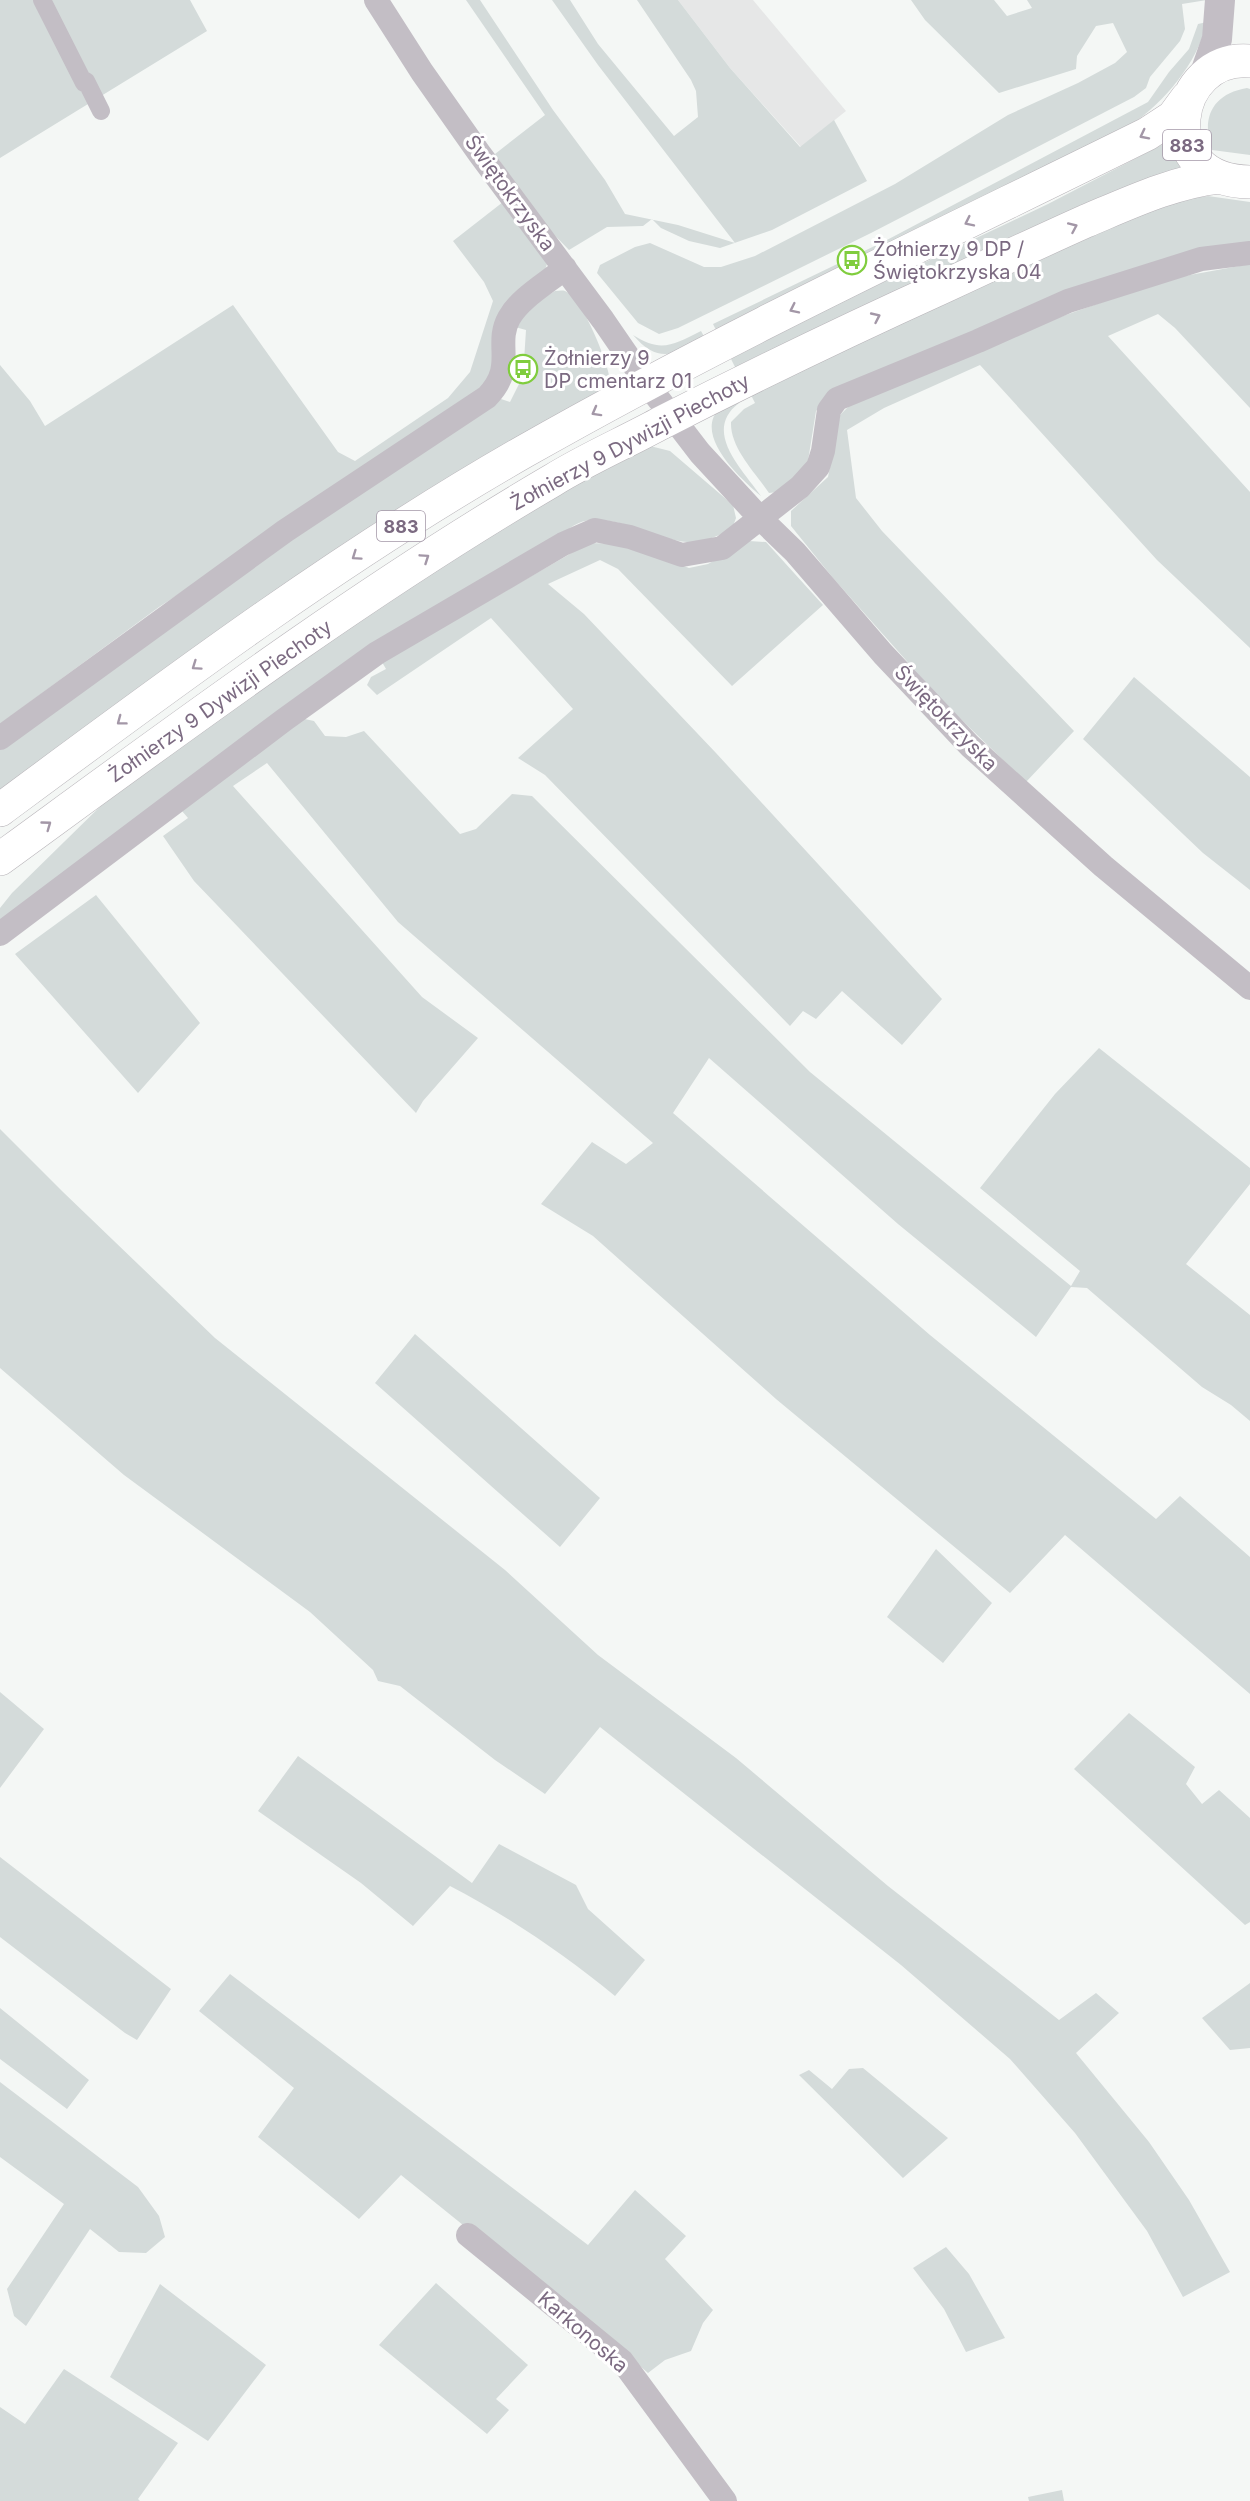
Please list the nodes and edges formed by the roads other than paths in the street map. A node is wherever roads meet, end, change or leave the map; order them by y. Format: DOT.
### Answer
graph roads {
  1 [pos="42,0"];
  2 [pos="376,0"];
  3 [pos="1220,0"];
  4 [pos="1250,61"];
  5 [pos="1196,87"];
  6 [pos="101,111"];
  7 [pos="1235,179"];
  8 [pos="1250,253"];
  9 [pos="565,268"];
  10 [pos="647,384"];
  11 [pos="673,417"];
  12 [pos="760,518"];
  13 [pos="0,738"];
  14 [pos="0,810"];
  15 [pos="0,859"];
  16 [pos="0,934"];
  17 [pos="1250,988"];
  18 [pos="468,2235"];
  19 [pos="725,2501"];
  1 -- 6 [label="street"];
  2 -- 9 [label="street, Świętokrzyska"];
  3 -- 5 [label="street"];
  4 -- 5 [label="highway, 883"];
  5 -- 7 [label="highway, 883"];
  5 -- 10 [label="highway, Żołnierzy 9 Dywizji Piechoty / 883, one-way"];
  11 -- 7 [label="highway, Żołnierzy 9 Dywizji Piechoty / 883, one-way"];
  8 -- 12 [label="street"];
  9 -- 10 [label="street, Świętokrzyska"];
  9 -- 13 [label="street"];
  10 -- 11 [label="street, Świętokrzyska"];
  10 -- 14 [label="highway, Żołnierzy 9 Dywizji Piechoty / 883, one-way"];
  11 -- 12 [label="street, Świętokrzyska"];
  15 -- 11 [label="highway, Żołnierzy 9 Dywizji Piechoty / 883, one-way"];
  12 -- 16 [label="street"];
  12 -- 17 [label="street, Świętokrzyska"];
  18 -- 19 [label="street, Karkonoska"];
}
